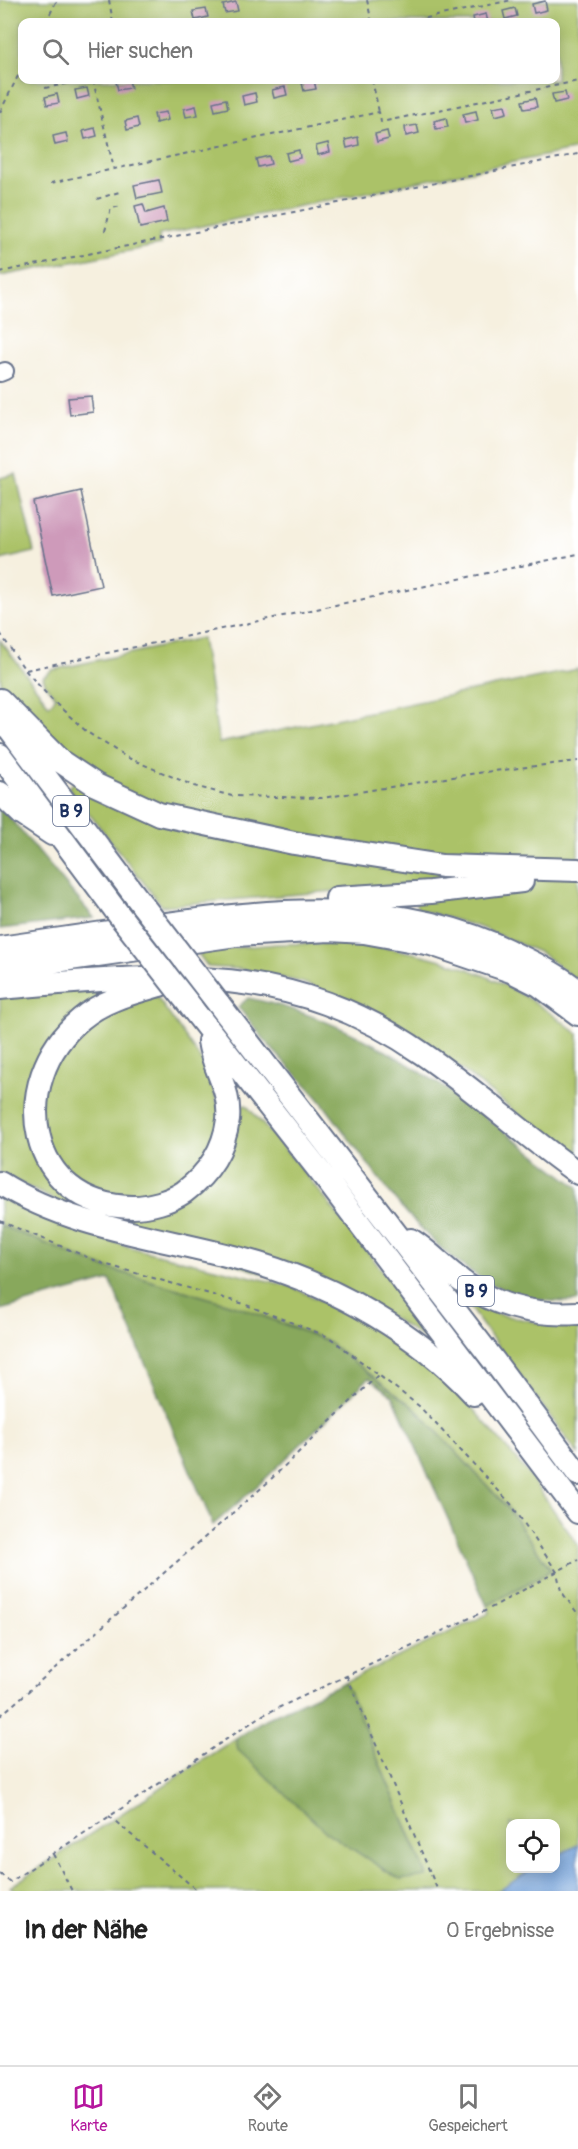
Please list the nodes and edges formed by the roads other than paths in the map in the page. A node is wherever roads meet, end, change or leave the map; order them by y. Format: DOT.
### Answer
graph roads {
  1 [pos="0,700"];
  2 [pos="0,716"];
  3 [pos="0,754"];
  4 [pos="0,793"];
  5 [pos="63,841"];
  6 [pos="578,871"];
  7 [pos="271,912"];
  8 [pos="1,947"];
  9 [pos="0,969"];
  10 [pos="204,977"];
  11 [pos="0,988"];
  12 [pos="578,991"];
  13 [pos="578,1014"];
  14 [pos="207,1028"];
  15 [pos="578,1173"];
  16 [pos="0,1183"];
  17 [pos="392,1228"];
  18 [pos="578,1313"];
  19 [pos="525,1440"];
  20 [pos="578,1474"];
  21 [pos="578,1512"];
  1 -- 6 [label="highway"];
  2 -- 17 [label="highway, B 9, bridge"];
  3 -- 5 [label="highway"];
  4 -- 5 [label="highway"];
  5 -- 14 [label="highway, bridge"];
  6 -- 7 [label="highway"];
  7 -- 8 [label="highway"];
  7 -- 12 [label="highway"];
  9 -- 13 [label="highway"];
  10 -- 11 [label="highway"];
  10 -- 14 [label="highway"];
  10 -- 15 [label="highway"];
  14 -- 19 [label="highway"];
  16 -- 19 [label="highway"];
  17 -- 18 [label="highway, B 9"];
  17 -- 20 [label="highway"];
  19 -- 21 [label="highway"];
}
